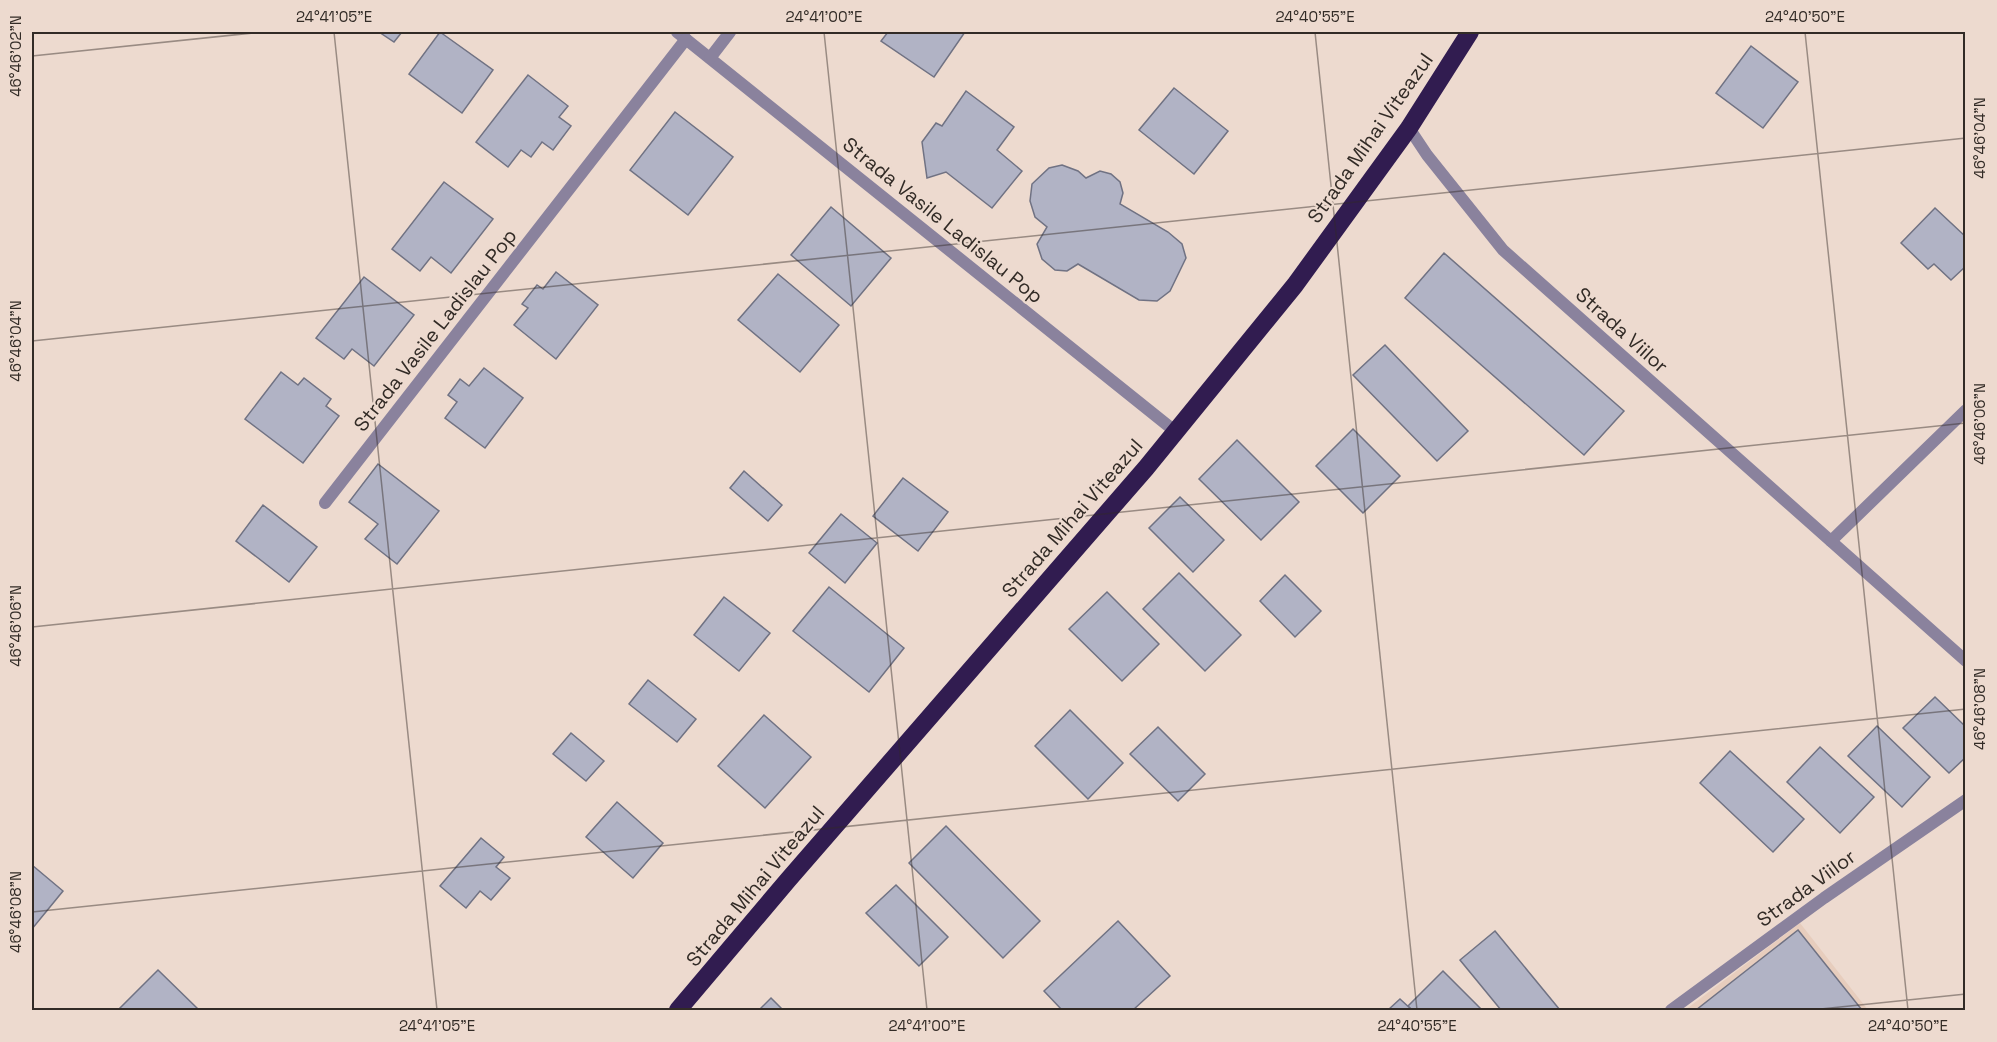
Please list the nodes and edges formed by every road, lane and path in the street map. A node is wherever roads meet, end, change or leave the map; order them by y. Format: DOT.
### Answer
graph roads {
  1 [pos="730,32"];
  2 [pos="1470,32"];
  3 [pos="682,35"];
  4 [pos="710,58"];
  5 [pos="1408,128"];
  6 [pos="1965,410"];
  7 [pos="1176,432"];
  8 [pos="325,503"];
  9 [pos="1831,541"];
  10 [pos="1965,661"];
  11 [pos="1965,800"];
  12 [pos="678,1011"];
  13 [pos="1671,1011"];
  1 -- 4 [label="street"];
  2 -- 5 [label="highway, Strada Mihai Viteazul"];
  3 -- 4 [label="street, Strada Vasile Ladislau Pop"];
  3 -- 8 [label="street, Strada Vasile Ladislau Pop"];
  4 -- 7 [label="street, Strada Vasile Ladislau Pop"];
  5 -- 7 [label="highway, Strada Mihai Viteazul"];
  5 -- 9 [label="street, Strada Viilor"];
  6 -- 9 [label="street"];
  7 -- 12 [label="highway, Strada Mihai Viteazul"];
  9 -- 10 [label="street, Strada Viilor"];
  11 -- 13 [label="street, Strada Viilor"];
}
